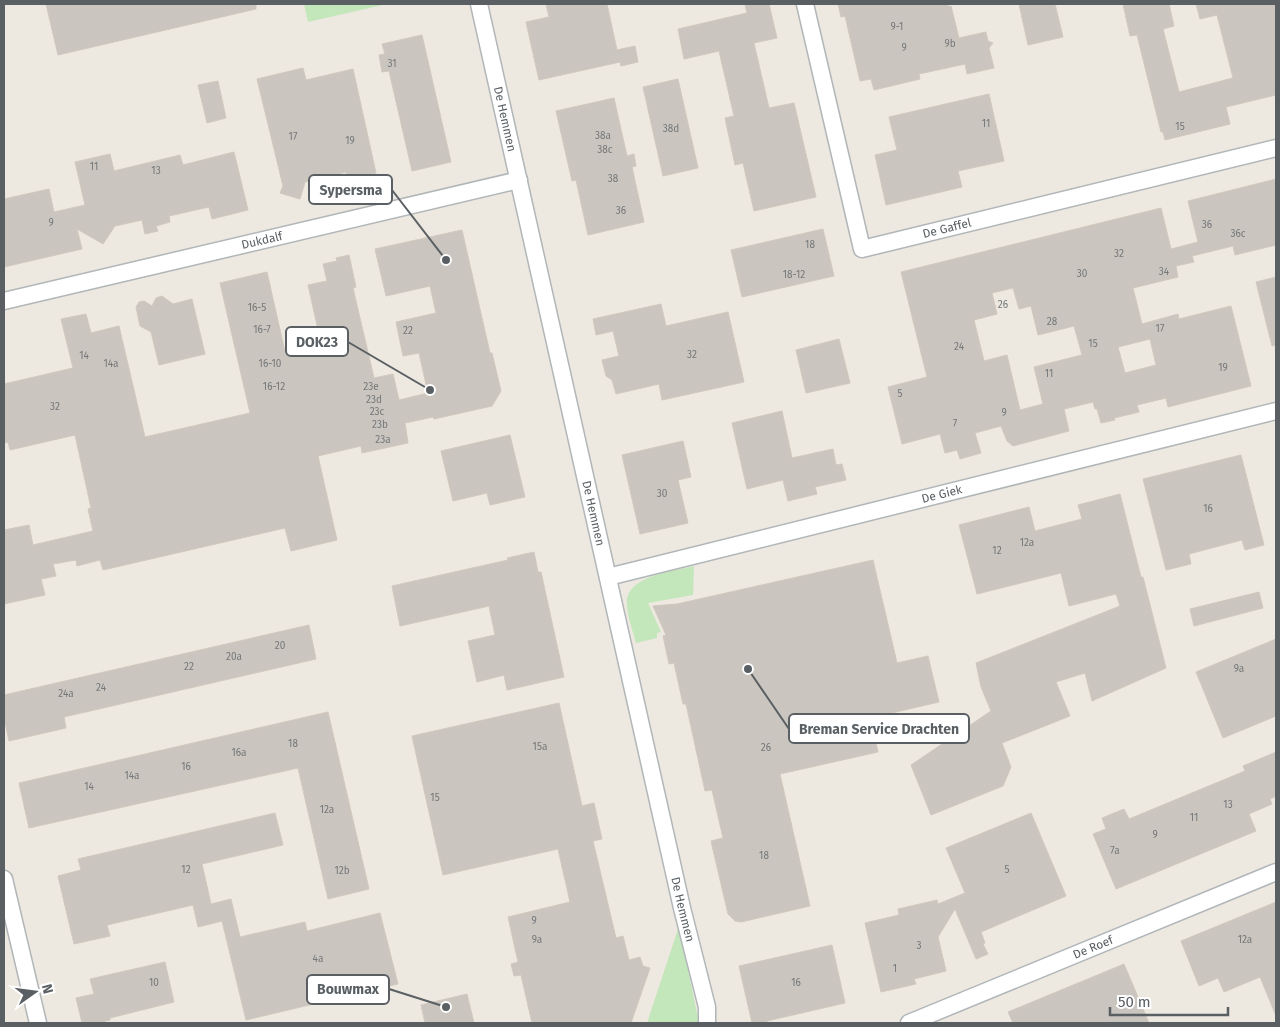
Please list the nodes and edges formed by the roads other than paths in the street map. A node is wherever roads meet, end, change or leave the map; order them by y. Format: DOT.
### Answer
graph roads {
  1 [pos="479,4"];
  2 [pos="805,4"];
  3 [pos="1276,148"];
  4 [pos="519,180"];
  5 [pos="4,301"];
  6 [pos="1276,411"];
  7 [pos="608,577"];
  8 [pos="1276,872"];
  9 [pos="4,879"];
  10 [pos="38,1023"];
  11 [pos="707,1023"];
  12 [pos="909,1023"];
  1 -- 4 [label="street, De Hemmen"];
  2 -- 3 [label="street, De Gaffel"];
  4 -- 5 [label="street, Dukdalf"];
  4 -- 7 [label="street, De Hemmen"];
  6 -- 7 [label="street, De Giek"];
  7 -- 11 [label="street, De Hemmen"];
  8 -- 12 [label="street, De Roef"];
  9 -- 10 [label="street"];
}
